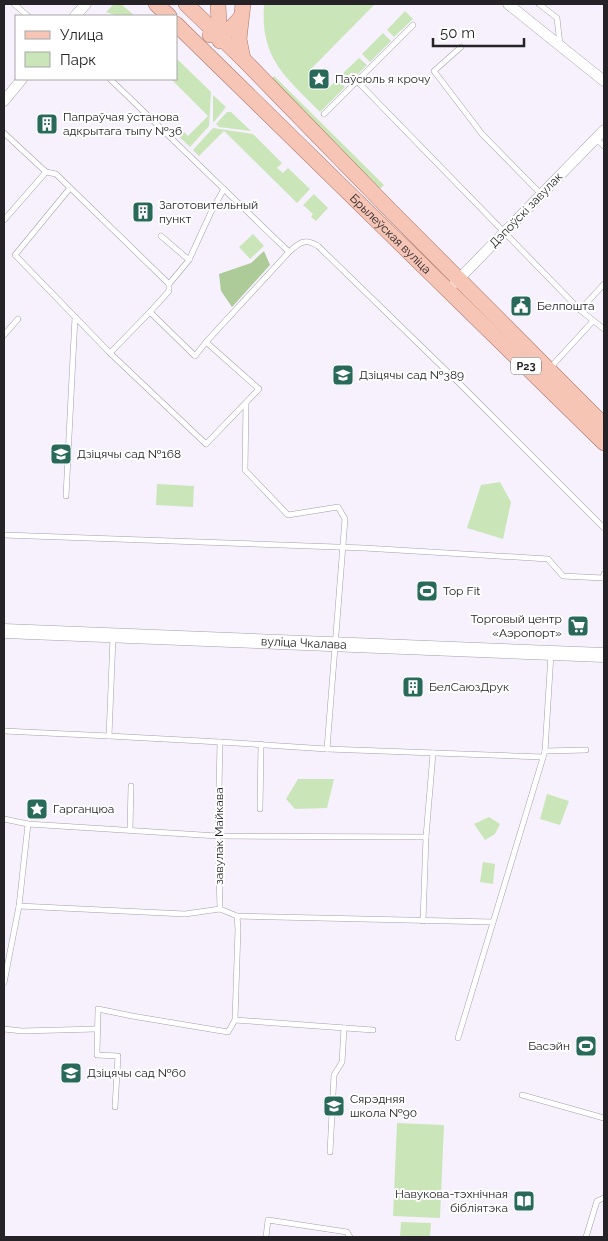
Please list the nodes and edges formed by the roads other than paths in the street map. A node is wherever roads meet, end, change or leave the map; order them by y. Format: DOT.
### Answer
graph roads {
  1 [pos="14,4"];
  2 [pos="86,4"];
  3 [pos="156,4"];
  4 [pos="218,4"];
  5 [pos="508,4"];
  6 [pos="539,4"];
  7 [pos="188,6"];
  8 [pos="242,10"];
  9 [pos="27,15"];
  10 [pos="76,15"];
  11 [pos="167,15"];
  12 [pos="178,23"];
  13 [pos="413,25"];
  14 [pos="178,26"];
  15 [pos="219,36"];
  16 [pos="560,46"];
  17 [pos="461,47"];
  18 [pos="243,59"];
  19 [pos="226,72"];
  20 [pos="21,80"];
  21 [pos="111,80"];
  22 [pos="604,80"];
  23 [pos="357,81"];
  24 [pos="4,101"];
  25 [pos="324,114"];
  26 [pos="604,130"];
  27 [pos="4,133"];
  28 [pos="596,138"];
  29 [pos="604,146"];
  30 [pos="46,172"];
  31 [pos="70,188"];
  32 [pos="224,189"];
  33 [pos="541,194"];
  34 [pos="4,220"];
  35 [pos="505,232"];
  36 [pos="161,236"];
  37 [pos="289,252"];
  38 [pos="190,260"];
  39 [pos="169,284"];
  40 [pos="454,284"];
  41 [pos="604,284"];
  42 [pos="580,310"];
  43 [pos="150,312"];
  44 [pos="75,317"];
  45 [pos="18,319"];
  46 [pos="594,321"];
  47 [pos="604,328"];
  48 [pos="4,335"];
  49 [pos="206,342"];
  50 [pos="110,353"];
  51 [pos="549,370"];
  52 [pos="246,402"];
  53 [pos="604,425"];
  54 [pos="604,443"];
  55 [pos="66,496"];
  56 [pos="604,528"];
  57 [pos="4,535"];
  58 [pos="343,547"];
  59 [pos="604,574"];
  60 [pos="4,630"];
  61 [pos="113,635"];
  62 [pos="336,645"];
  63 [pos="551,653"];
  64 [pos="604,655"];
  65 [pos="4,731"];
  66 [pos="109,736"];
  67 [pos="220,742"];
  68 [pos="262,744"];
  69 [pos="328,749"];
  70 [pos="586,750"];
  71 [pos="545,751"];
  72 [pos="433,753"];
  73 [pos="543,757"];
  74 [pos="130,786"];
  75 [pos="260,809"];
  76 [pos="4,819"];
  77 [pos="28,824"];
  78 [pos="130,830"];
  79 [pos="218,836"];
  80 [pos="426,837"];
  81 [pos="19,906"];
  82 [pos="220,909"];
  83 [pos="237,916"];
  84 [pos="423,921"];
  85 [pos="493,922"];
  86 [pos="4,983"];
  87 [pos="236,1020"];
  88 [pos="96,1028"];
  89 [pos="344,1028"];
  90 [pos="4,1029"];
  91 [pos="373,1030"];
  92 [pos="458,1038"];
  93 [pos="522,1095"];
  94 [pos="115,1107"];
  95 [pos="604,1118"];
  96 [pos="330,1152"];
  97 [pos="604,1198"];
  98 [pos="266,1237"];
  99 [pos="350,1237"];
  100 [pos="586,1237"];
  1 -- 9 [label="lane"];
  2 -- 10 [label="street"];
  3 -- 11 [label="main road, Брылеўская вуліца"];
  4 -- 7 [label="main road"];
  4 -- 15 [label="main road"];
  5 -- 16 [label="street"];
  6 -- 16 [label="lane"];
  7 -- 15 [label="main road, Брылеўская вуліца"];
  8 -- 15 [label="main road"];
  8 -- 18 [label="main road"];
  12 -- 15 [label="main road"];
  13 -- 23 [label="lane"];
  14 -- 19 [label="main road, Брылеўская вуліца"];
  15 -- 18 [label="main road, Брылеўская вуліца"];
  15 -- 19 [label="main road"];
  16 -- 22 [label="street"];
  17 -- 33 [label="lane"];
  18 -- 40 [label="main road, Брылеўская вуліца / Р23"];
  19 -- 40 [label="main road, Брылеўская вуліца / Р23"];
  20 -- 24 [label="street"];
  21 -- 32 [label="lane"];
  23 -- 25 [label="lane"];
  23 -- 35 [label="lane"];
  26 -- 28 [label="street, Дэпоўскі завулак"];
  27 -- 30 [label="lane"];
  28 -- 29 [label="lane"];
  28 -- 33 [label="street, Дэпоўскі завулак"];
  30 -- 31 [label="lane"];
  30 -- 34 [label="lane"];
  31 -- 39 [label="lane"];
  31 -- 44 [label="lane"];
  32 -- 37 [label="lane"];
  32 -- 38 [label="lane"];
  33 -- 35 [label="street, Дэпоўскі завулак"];
  35 -- 40 [label="street, Дэпоўскі завулак"];
  35 -- 42 [label="lane"];
  36 -- 38 [label="lane"];
  37 -- 49 [label="lane"];
  37 -- 56 [label="lane"];
  38 -- 39 [label="lane"];
  39 -- 43 [label="lane"];
  40 -- 51 [label="main road, Брылеўская вуліца / Р23"];
  40 -- 54 [label="main road, Брылеўская вуліца / Р23"];
  41 -- 42 [label="lane"];
  42 -- 46 [label="lane"];
  43 -- 49 [label="lane"];
  43 -- 50 [label="lane"];
  44 -- 50 [label="lane"];
  44 -- 55 [label="lane"];
  45 -- 48 [label="lane"];
  46 -- 47 [label="lane"];
  46 -- 51 [label="lane"];
  49 -- 52 [label="lane"];
  50 -- 52 [label="lane"];
  51 -- 53 [label="main road, Брылеўская вуліца / Р23"];
  52 -- 58 [label="lane"];
  57 -- 58 [label="lane"];
  58 -- 59 [label="lane"];
  58 -- 62 [label="lane"];
  60 -- 61 [label="main road, вуліца Чкалава"];
  61 -- 62 [label="main road, вуліца Чкалава"];
  61 -- 66 [label="lane"];
  62 -- 63 [label="main road, вуліца Чкалава"];
  62 -- 69 [label="lane"];
  63 -- 64 [label="main road, вуліца Чкалава"];
  63 -- 71 [label="lane"];
  65 -- 66 [label="lane"];
  66 -- 67 [label="lane"];
  67 -- 68 [label="lane"];
  67 -- 79 [label="lane, завулак Майкава"];
  68 -- 69 [label="lane"];
  68 -- 75 [label="lane"];
  69 -- 72 [label="lane"];
  70 -- 71 [label="lane"];
  71 -- 73 [label="lane"];
  72 -- 73 [label="lane"];
  72 -- 80 [label="lane"];
  73 -- 85 [label="lane"];
  74 -- 78 [label="lane"];
  76 -- 77 [label="lane"];
  77 -- 78 [label="lane"];
  77 -- 81 [label="lane"];
  78 -- 79 [label="lane"];
  79 -- 80 [label="lane"];
  79 -- 82 [label="lane, завулак Майкава"];
  80 -- 84 [label="lane"];
  81 -- 82 [label="lane"];
  81 -- 86 [label="lane"];
  82 -- 83 [label="lane"];
  83 -- 84 [label="lane"];
  83 -- 87 [label="lane"];
  84 -- 85 [label="lane"];
  85 -- 92 [label="lane"];
  87 -- 88 [label="lane"];
  87 -- 89 [label="lane"];
  88 -- 90 [label="lane"];
  88 -- 94 [label="lane"];
  89 -- 91 [label="lane"];
  89 -- 96 [label="lane"];
  93 -- 95 [label="lane"];
  97 -- 100 [label="lane"];
  98 -- 99 [label="lane"];
}
